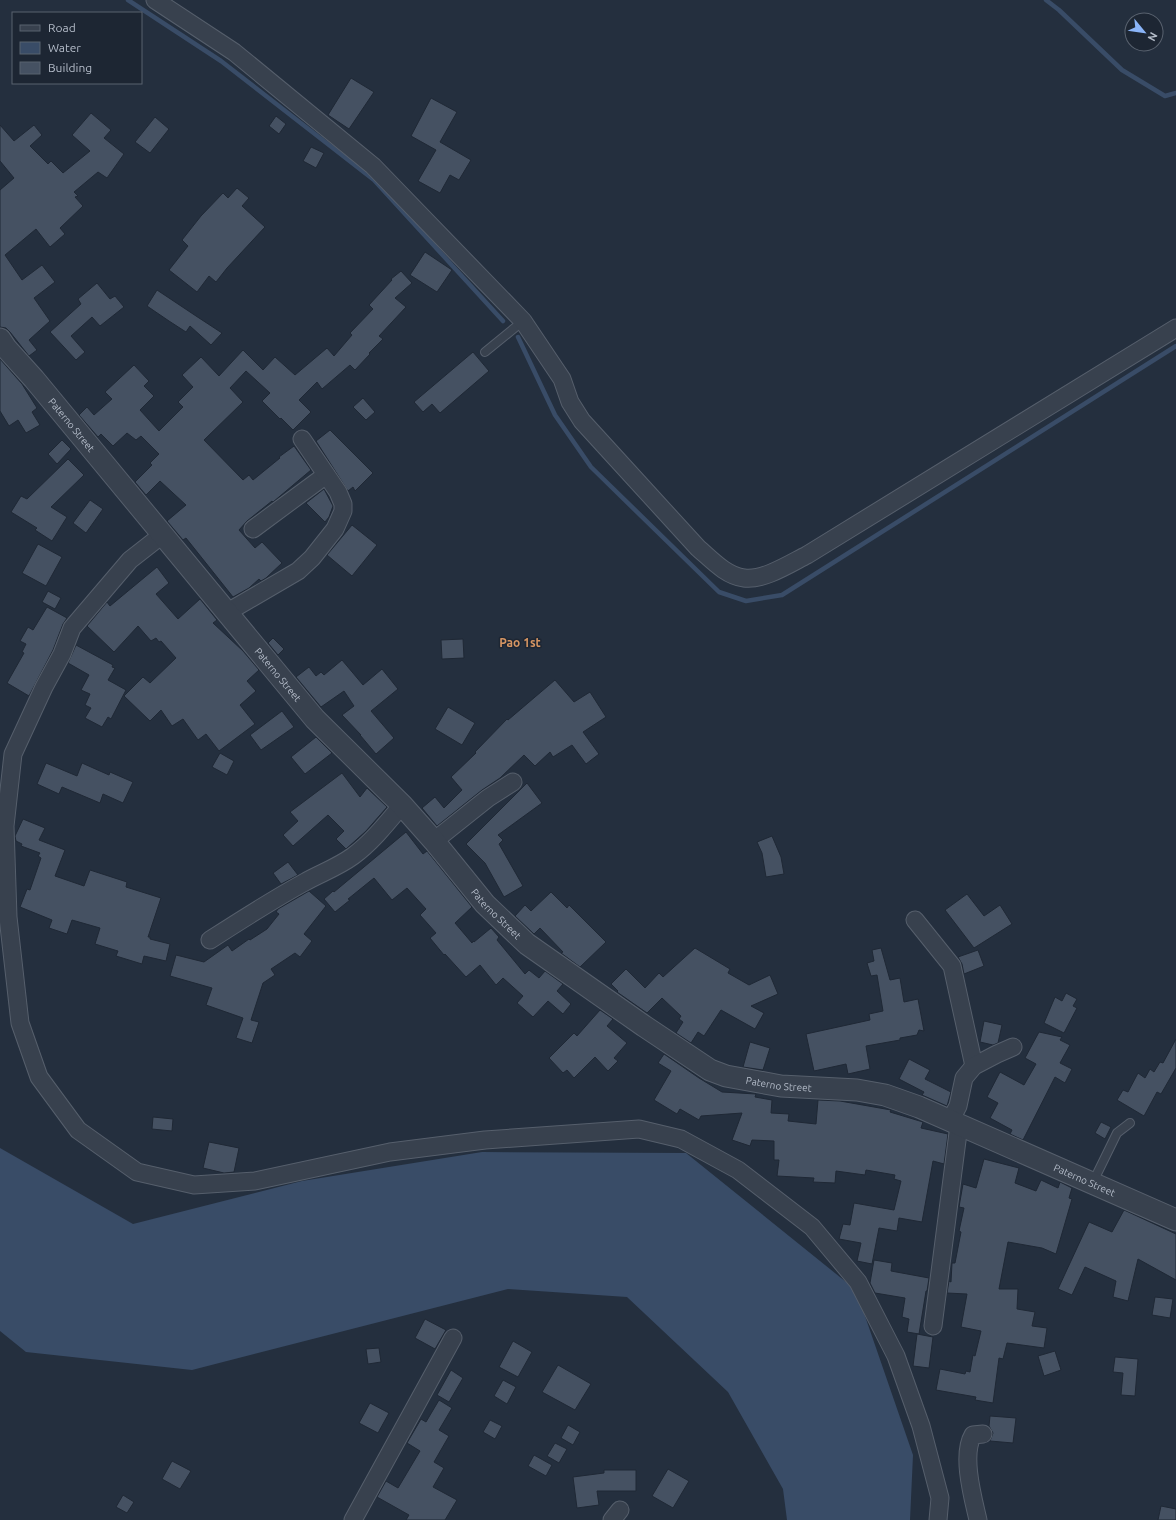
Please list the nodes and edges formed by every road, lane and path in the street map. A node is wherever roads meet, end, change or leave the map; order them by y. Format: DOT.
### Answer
graph roads {
  1 [pos="155,0"];
  2 [pos="523,321"];
  3 [pos="1176,328"];
  4 [pos="0,339"];
  5 [pos="485,352"];
  6 [pos="302,439"];
  7 [pos="326,475"];
  8 [pos="253,529"];
  9 [pos="162,535"];
  10 [pos="226,613"];
  11 [pos="513,782"];
  12 [pos="402,805"];
  13 [pos="434,841"];
  14 [pos="915,920"];
  15 [pos="210,940"];
  16 [pos="1014,1047"];
  17 [pos="974,1066"];
  18 [pos="955,1123"];
  19 [pos="1130,1123"];
  20 [pos="1093,1182"];
  21 [pos="1176,1220"];
  22 [pos="933,1326"];
  23 [pos="453,1338"];
  24 [pos="983,1434"];
  25 [pos="353,1520"];
  26 [pos="938,1520"];
  27 [pos="978,1520"];
  1 -- 2 [label="street"];
  2 -- 3 [label="street"];
  2 -- 5 [label="lane"];
  4 -- 9 [label="street, Paterno Street"];
  6 -- 7 [label="street"];
  7 -- 8 [label="street"];
  7 -- 10 [label="street"];
  9 -- 10 [label="street, Paterno Street"];
  9 -- 26 [label="street"];
  10 -- 12 [label="street, Paterno Street"];
  11 -- 13 [label="street"];
  12 -- 13 [label="street, Paterno Street"];
  12 -- 15 [label="street"];
  13 -- 18 [label="street, Paterno Street"];
  14 -- 17 [label="street"];
  16 -- 17 [label="street"];
  17 -- 18 [label="street"];
  18 -- 20 [label="street, Paterno Street"];
  18 -- 22 [label="street"];
  19 -- 20 [label="lane"];
  20 -- 21 [label="street, Paterno Street"];
  23 -- 25 [label="street"];
  24 -- 27 [label="street"];
}
